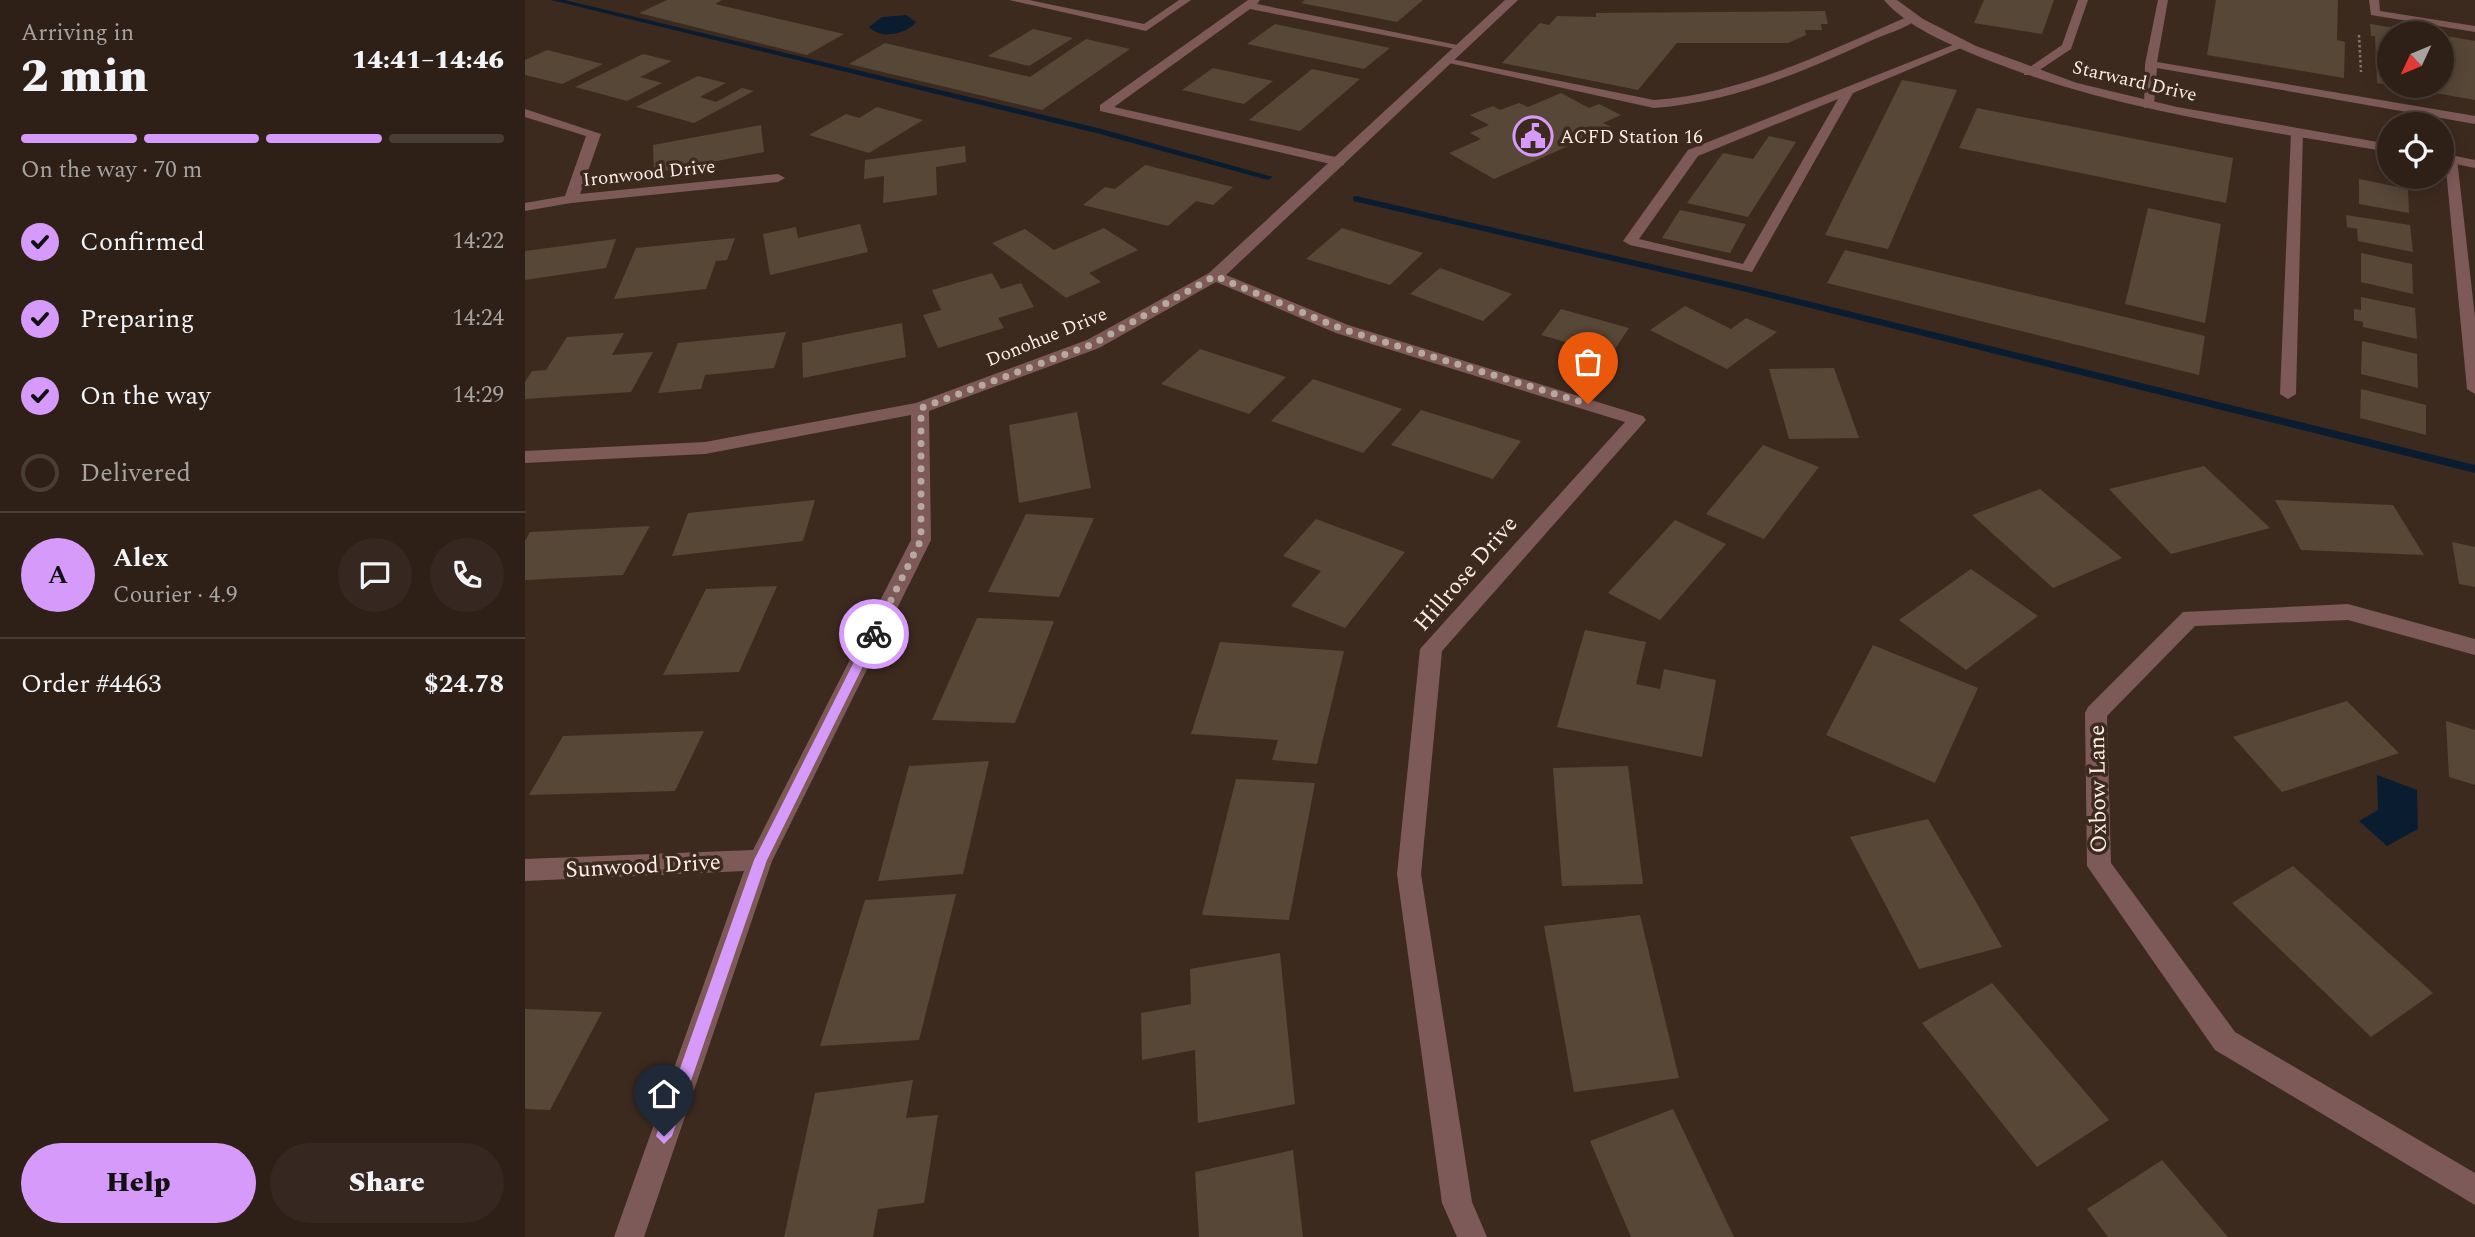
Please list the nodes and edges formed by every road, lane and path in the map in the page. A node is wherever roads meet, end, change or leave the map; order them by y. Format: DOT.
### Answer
graph roads {
  1 [pos="1014,0"];
  2 [pos="1186,0"];
  3 [pos="1512,0"];
  4 [pos="1890,0"];
  5 [pos="2083,0"];
  6 [pos="2163,0"];
  7 [pos="2374,0"];
  8 [pos="1252,2"];
  9 [pos="2375,13"];
  10 [pos="1913,18"];
  11 [pos="2475,29"];
  12 [pos="1962,45"];
  13 [pos="1461,47"];
  14 [pos="1446,61"];
  15 [pos="2151,64"];
  16 [pos="2028,73"];
  17 [pos="1849,90"];
  18 [pos="2363,101"];
  19 [pos="2148,105"];
  20 [pos="525,113"];
  21 [pos="2475,120"];
  22 [pos="2297,132"];
  23 [pos="2377,146"];
  24 [pos="2454,160"];
  25 [pos="1339,162"];
  26 [pos="2475,164"];
  27 [pos="778,178"];
  28 [pos="2450,189"];
  29 [pos="571,199"];
  30 [pos="525,207"];
  31 [pos="1215,276"];
  32 [pos="2475,389"];
  33 [pos="2288,394"];
  34 [pos="921,408"];
  35 [pos="525,457"];
  36 [pos="2475,647"];
  37 [pos="760,860"];
  38 [pos="525,870"];
  39 [pos="2475,1190"];
  40 [pos="629,1237"];
  41 [pos="1472,1237"];
  1 -- 2 [label="lane"];
  3 -- 13 [label="street, Donohue Drive"];
  4 -- 10 [label="street, Starward Drive"];
  5 -- 16 [label="lane"];
  6 -- 15 [label="lane"];
  7 -- 9 [label="lane"];
  8 -- 13 [label="lane"];
  8 -- 25 [label="lane"];
  9 -- 11 [label="lane"];
  9 -- 18 [label="path"];
  10 -- 12 [label="street, Starward Drive"];
  10 -- 14 [label="lane"];
  12 -- 16 [label="street, Starward Drive"];
  12 -- 17 [label="lane"];
  13 -- 14 [label="street, Donohue Drive"];
  14 -- 25 [label="street, Donohue Drive"];
  15 -- 18 [label="lane"];
  15 -- 19 [label="lane"];
  16 -- 19 [label="street, Starward Drive"];
  17 -- 17 [label="lane"];
  18 -- 21 [label="lane"];
  19 -- 22 [label="street, Starward Drive"];
  20 -- 29 [label="street"];
  22 -- 23 [label="street, Starward Drive"];
  22 -- 33 [label="lane"];
  24 -- 26 [label="street"];
  25 -- 31 [label="street, Donohue Drive"];
  27 -- 29 [label="street, Ironwood Drive"];
  28 -- 32 [label="lane"];
  29 -- 30 [label="street, Ironwood Drive"];
  31 -- 34 [label="street, Donohue Drive"];
  31 -- 41 [label="street, Hillrose Drive"];
  34 -- 35 [label="street, Donohue Drive"];
  34 -- 37 [label="street"];
  36 -- 39 [label="street, Oxbow Lane"];
  37 -- 38 [label="street, Sunwood Drive"];
  37 -- 40 [label="street"];
}
